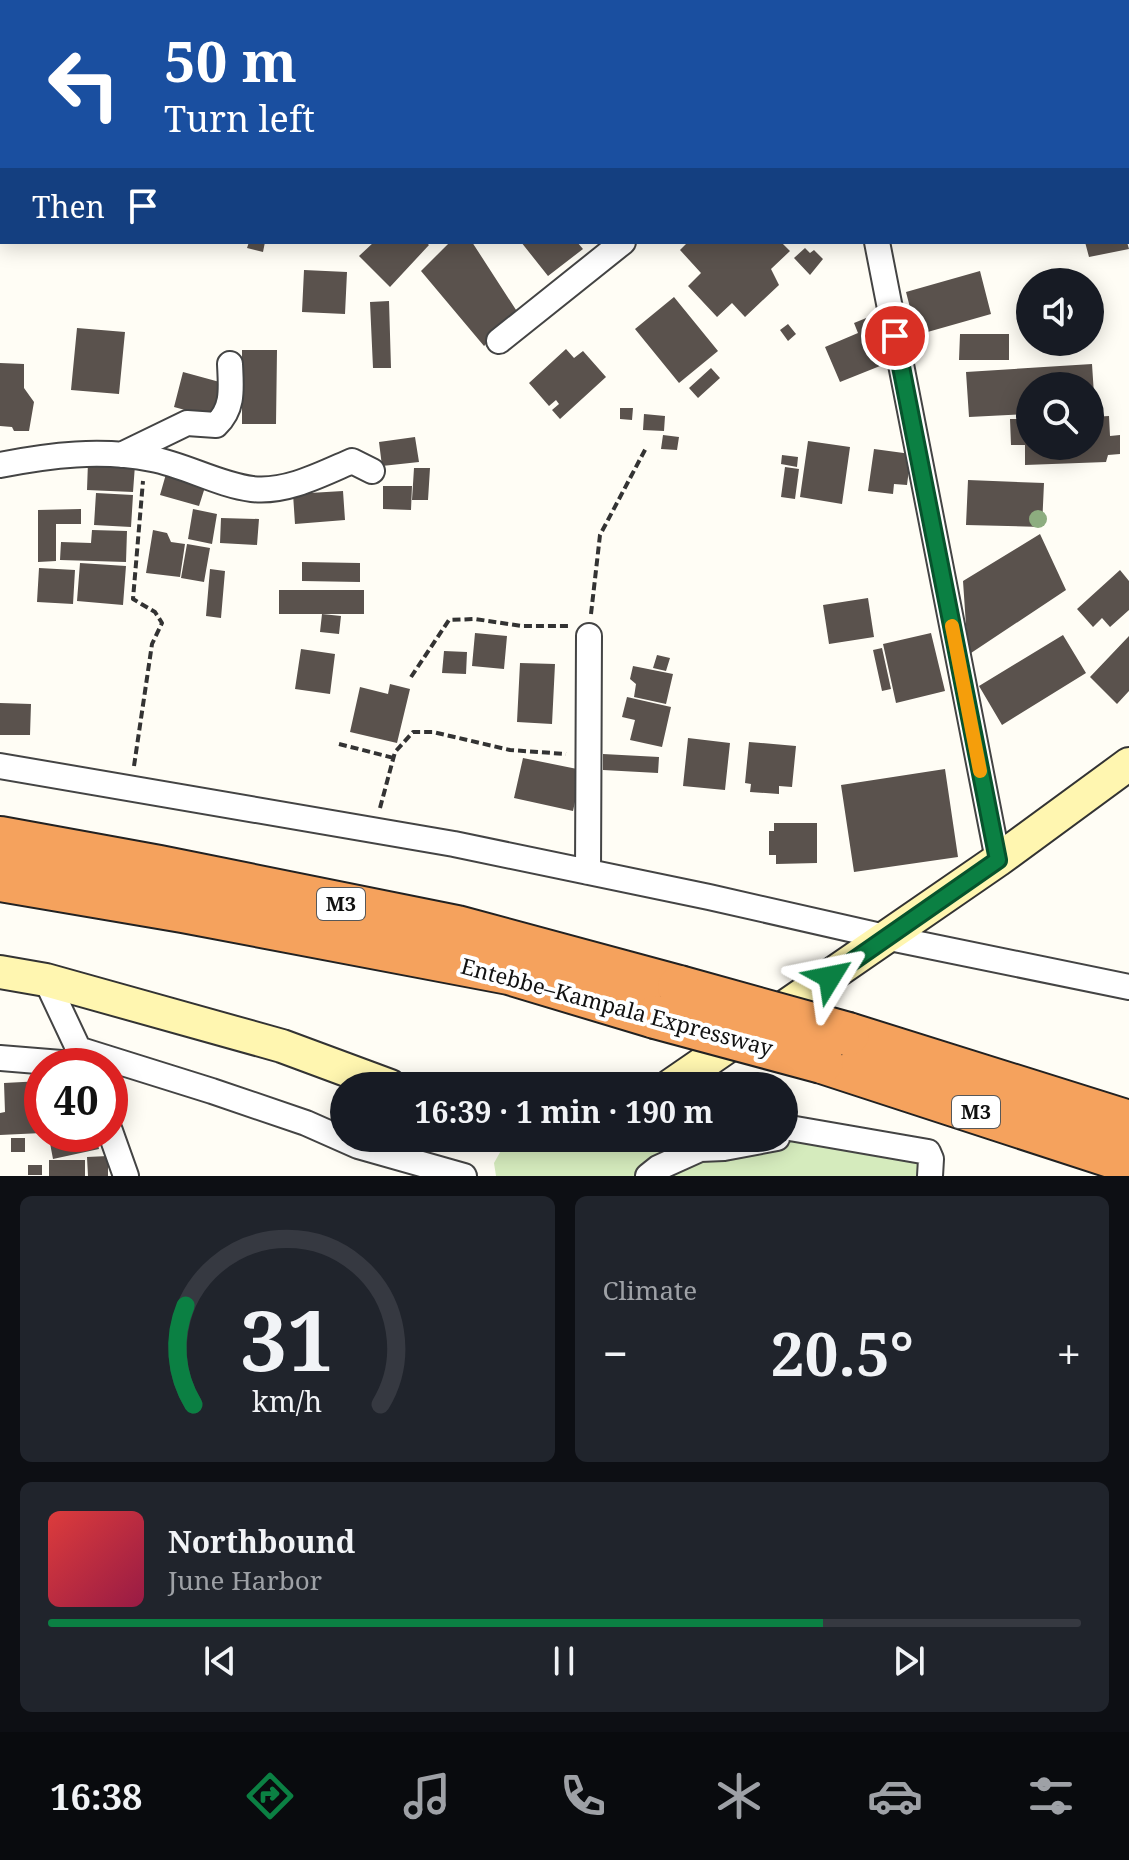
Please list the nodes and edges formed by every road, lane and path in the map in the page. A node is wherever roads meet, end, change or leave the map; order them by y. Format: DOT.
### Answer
graph roads {
  1 [pos="620,244"];
  2 [pos="877,244"];
  3 [pos="499,341"];
  4 [pos="230,364"];
  5 [pos="646,448"];
  6 [pos="130,456"];
  7 [pos="0,465"];
  8 [pos="372,471"];
  9 [pos="590,631"];
  10 [pos="411,677"];
  11 [pos="339,744"];
  12 [pos="588,755"];
  13 [pos="394,758"];
  14 [pos="1129,764"];
  15 [pos="0,766"];
  16 [pos="130,788"];
  17 [pos="374,830"];
  18 [pos="0,838"];
  19 [pos="998,860"];
  20 [pos="588,872"];
  21 [pos="0,880"];
  22 [pos="885,937"];
  23 [pos="0,972"];
  24 [pos="46,980"];
  25 [pos="1129,987"];
  26 [pos="667,1002"];
  27 [pos="79,1048"];
  28 [pos="835,1048"];
  29 [pos="0,1058"];
  30 [pos="24,1059"];
  31 [pos="128,1072"];
  32 [pos="352,1072"];
  33 [pos="690,1072"];
  34 [pos="1129,1122"];
  35 [pos="798,1130"];
  36 [pos="809,1132"];
  37 [pos="798,1134"];
  38 [pos="117,1152"];
  39 [pos="693,1152"];
  40 [pos="1129,1162"];
  41 [pos="126,1176"];
  42 [pos="464,1176"];
  43 [pos="648,1176"];
  44 [pos="930,1176"];
  1 -- 3 [label="street"];
  2 -- 19 [label="street"];
  4 -- 6 [label="street"];
  5 -- 9 [label="path"];
  6 -- 7 [label="street"];
  6 -- 8 [label="street"];
  6 -- 16 [label="path"];
  9 -- 10 [label="path"];
  9 -- 12 [label="street"];
  11 -- 13 [label="path"];
  12 -- 13 [label="path"];
  12 -- 20 [label="street"];
  13 -- 17 [label="path"];
  14 -- 19 [label="street"];
  15 -- 16 [label="street"];
  16 -- 17 [label="street"];
  17 -- 20 [label="street"];
  18 -- 26 [label="highway, Entebbe–Kampala Expressway / M3"];
  19 -- 22 [label="street"];
  20 -- 22 [label="street"];
  21 -- 26 [label="highway, Entebbe–Kampala Expressway / M3"];
  22 -- 25 [label="street"];
  22 -- 33 [label="street"];
  23 -- 24 [label="street"];
  24 -- 27 [label="street"];
  24 -- 32 [label="street"];
  26 -- 28 [label="highway, Entebbe–Kampala Expressway / M3, bridge"];
  28 -- 34 [label="highway, Entebbe–Kampala Expressway / M3"];
  28 -- 40 [label="highway, Entebbe–Kampala Expressway / M3"];
  29 -- 30 [label="street"];
  31 -- 42 [label="street"];
  35 -- 36 [label="street"];
  36 -- 37 [label="street"];
  36 -- 44 [label="street"];
  38 -- 41 [label="street"];
  39 -- 43 [label="street"];
}
